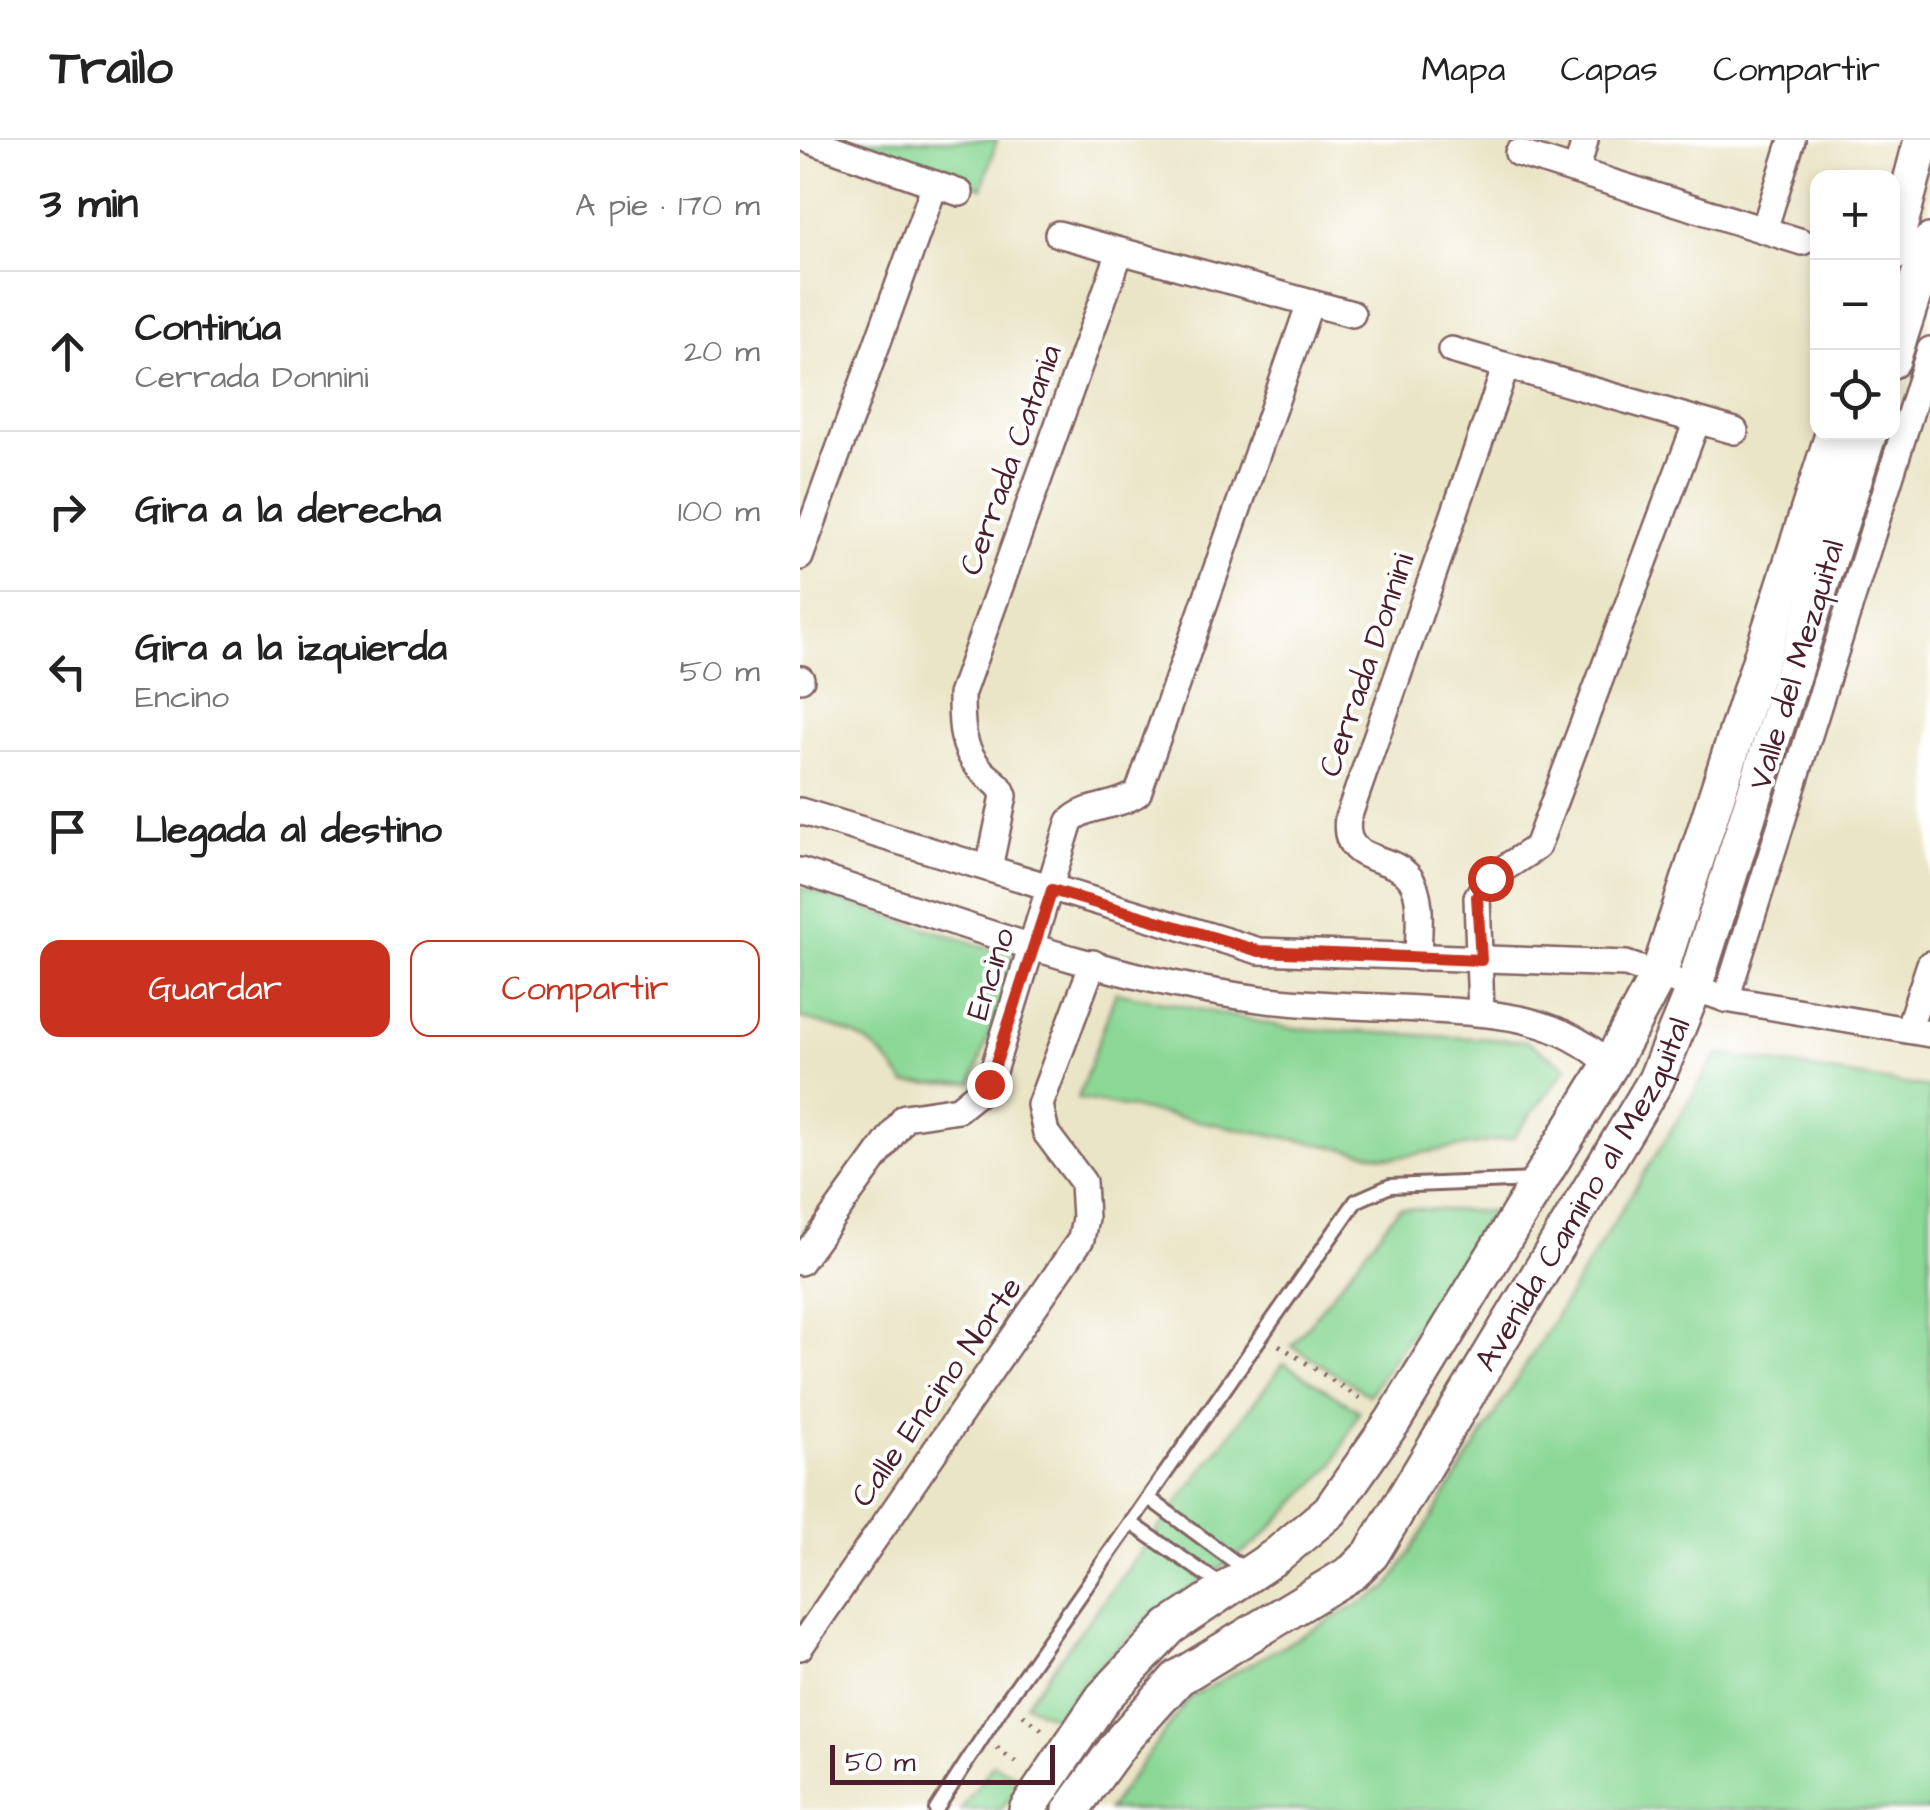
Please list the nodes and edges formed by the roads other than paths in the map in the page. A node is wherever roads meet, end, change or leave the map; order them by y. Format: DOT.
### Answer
graph roads {
  1 [pos="809,140"];
  2 [pos="1585,140"];
  3 [pos="1792,140"];
  4 [pos="1922,140"];
  5 [pos="1518,153"];
  6 [pos="1577,170"];
  7 [pos="935,184"];
  8 [pos="960,193"];
  9 [pos="1900,224"];
  10 [pos="1764,230"];
  11 [pos="1058,234"];
  12 [pos="1802,242"];
  13 [pos="1930,242"];
  14 [pos="1120,252"];
  15 [pos="1310,303"];
  16 [pos="1352,314"];
  17 [pos="1451,350"];
  18 [pos="1895,350"];
  19 [pos="1930,350"];
  20 [pos="1506,366"];
  21 [pos="1697,421"];
  22 [pos="1735,431"];
  23 [pos="1831,440"];
  24 [pos="1868,440"];
  25 [pos="800,557"];
  26 [pos="800,811"];
  27 [pos="988,868"];
  28 [pos="800,871"];
  29 [pos="1052,890"];
  30 [pos="1035,946"];
  31 [pos="1418,958"];
  32 [pos="1481,960"];
  33 [pos="1092,963"];
  34 [pos="1930,964"];
  35 [pos="1658,974"];
  36 [pos="1709,994"];
  37 [pos="1482,1013"];
  38 [pos="1919,1032"];
  39 [pos="1610,1064"];
  40 [pos="1540,1180"];
  41 [pos="800,1262"];
  42 [pos="1150,1499"];
  43 [pos="1132,1523"];
  44 [pos="1238,1581"];
  45 [pos="800,1647"];
  46 [pos="1036,1797"];
  47 [pos="936,1810"];
  48 [pos="1071,1810"];
  1 -- 7 [label="street"];
  2 -- 6 [label="street"];
  3 -- 10 [label="street"];
  4 -- 9 [label="main road"];
  5 -- 6 [label="street"];
  6 -- 10 [label="street"];
  7 -- 8 [label="street"];
  7 -- 25 [label="street"];
  10 -- 12 [label="street"];
  11 -- 14 [label="street"];
  13 -- 18 [label="main road"];
  14 -- 15 [label="street"];
  14 -- 27 [label="street, Cerrada Catania"];
  15 -- 16 [label="street"];
  15 -- 29 [label="street"];
  17 -- 20 [label="street"];
  19 -- 36 [label="street, Valle del Mezquital"];
  20 -- 21 [label="street"];
  20 -- 31 [label="street, Cerrada Donnini"];
  21 -- 22 [label="street"];
  21 -- 32 [label="street"];
  23 -- 35 [label="main road, Avenida Camino al Mezquital"];
  24 -- 36 [label="main road, Avenida Camino al Mezquital"];
  26 -- 27 [label="street"];
  27 -- 29 [label="street"];
  28 -- 30 [label="street"];
  29 -- 30 [label="street, Encino"];
  29 -- 31 [label="street"];
  30 -- 33 [label="street"];
  30 -- 41 [label="street, Encino"];
  31 -- 32 [label="street"];
  32 -- 35 [label="street"];
  32 -- 37 [label="street"];
  33 -- 37 [label="street"];
  33 -- 45 [label="street, Calle Encino Norte"];
  34 -- 38 [label="street"];
  35 -- 36 [label="street"];
  35 -- 39 [label="main road, Avenida Camino al Mezquital"];
  36 -- 38 [label="street"];
  36 -- 48 [label="main road, Avenida Camino al Mezquital"];
  37 -- 39 [label="street"];
  39 -- 40 [label="main road, Avenida Camino al Mezquital"];
  40 -- 42 [label="lane"];
  40 -- 44 [label="main road, Avenida Camino al Mezquital"];
  42 -- 43 [label="lane"];
  42 -- 44 [label="lane"];
  43 -- 44 [label="lane"];
  43 -- 47 [label="lane"];
  44 -- 46 [label="main road, Avenida Camino al Mezquital"];
}
